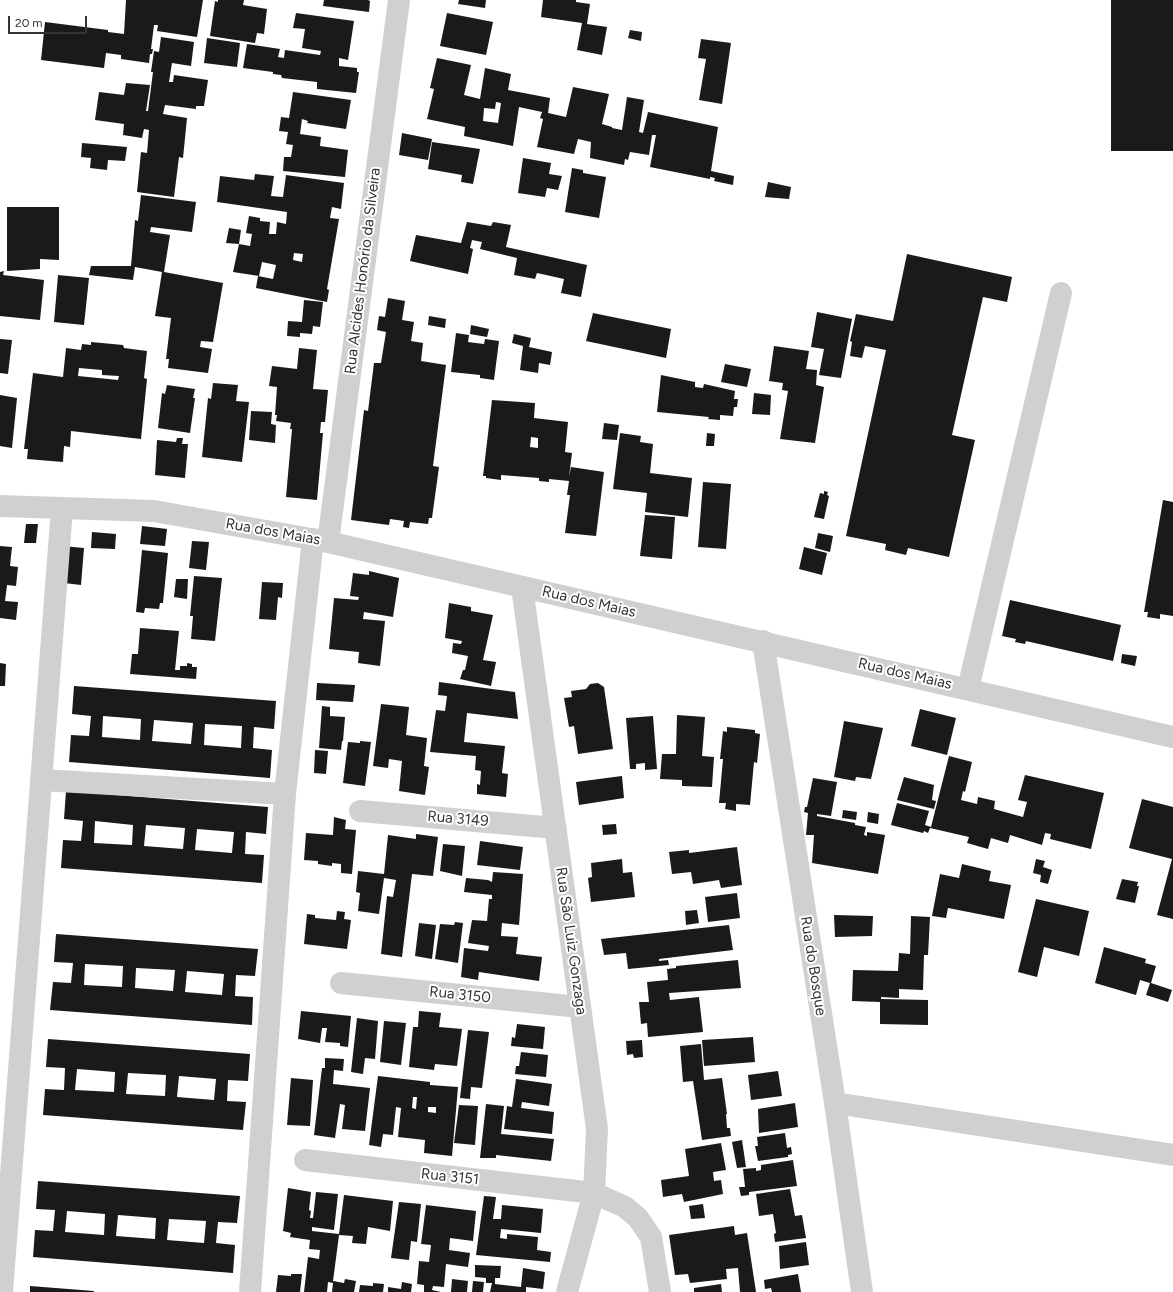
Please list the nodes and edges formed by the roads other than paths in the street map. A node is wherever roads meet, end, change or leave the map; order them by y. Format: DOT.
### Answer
graph roads {
  1 [pos="399,0"];
  2 [pos="1061,293"];
  3 [pos="0,506"];
  4 [pos="62,508"];
  5 [pos="321,540"];
  6 [pos="522,587"];
  7 [pos="763,641"];
  8 [pos="968,689"];
  9 [pos="1173,737"];
  10 [pos="41,780"];
  11 [pos="285,794"];
  12 [pos="360,811"];
  13 [pos="556,828"];
  14 [pos="341,983"];
  15 [pos="580,1007"];
  16 [pos="835,1103"];
  17 [pos="1173,1154"];
  18 [pos="305,1160"];
  19 [pos="594,1193"];
  20 [pos="2,1292"];
  21 [pos="250,1292"];
  22 [pos="567,1292"];
  23 [pos="660,1292"];
  24 [pos="862,1292"];
  1 -- 5 [label="street, Rua Alcides Honório da Silveira"];
  2 -- 8 [label="street"];
  3 -- 4 [label="street, Rua dos Maias"];
  4 -- 5 [label="street, Rua dos Maias"];
  4 -- 10 [label="street"];
  5 -- 6 [label="street, Rua dos Maias"];
  5 -- 11 [label="street, Rua Alcides Honório da Silveira"];
  6 -- 7 [label="street, Rua dos Maias"];
  6 -- 13 [label="street, Rua São Luiz Gonzaga"];
  7 -- 8 [label="street, Rua dos Maias"];
  7 -- 16 [label="street, Rua do Bosque"];
  8 -- 9 [label="street, Rua dos Maias"];
  10 -- 11 [label="street"];
  10 -- 20 [label="street"];
  11 -- 21 [label="street, Rua Alcides Honório da Silveira"];
  12 -- 13 [label="street, Rua 3149"];
  13 -- 15 [label="street, Rua São Luiz Gonzaga"];
  14 -- 15 [label="street, Rua 3150"];
  15 -- 19 [label="street, Rua São Luiz Gonzaga"];
  16 -- 17 [label="street"];
  16 -- 24 [label="street, Rua do Bosque"];
  18 -- 19 [label="street, Rua 3151"];
  19 -- 22 [label="street, Rua São Luiz Gonzaga"];
  19 -- 23 [label="street, Rua 3151"];
}
